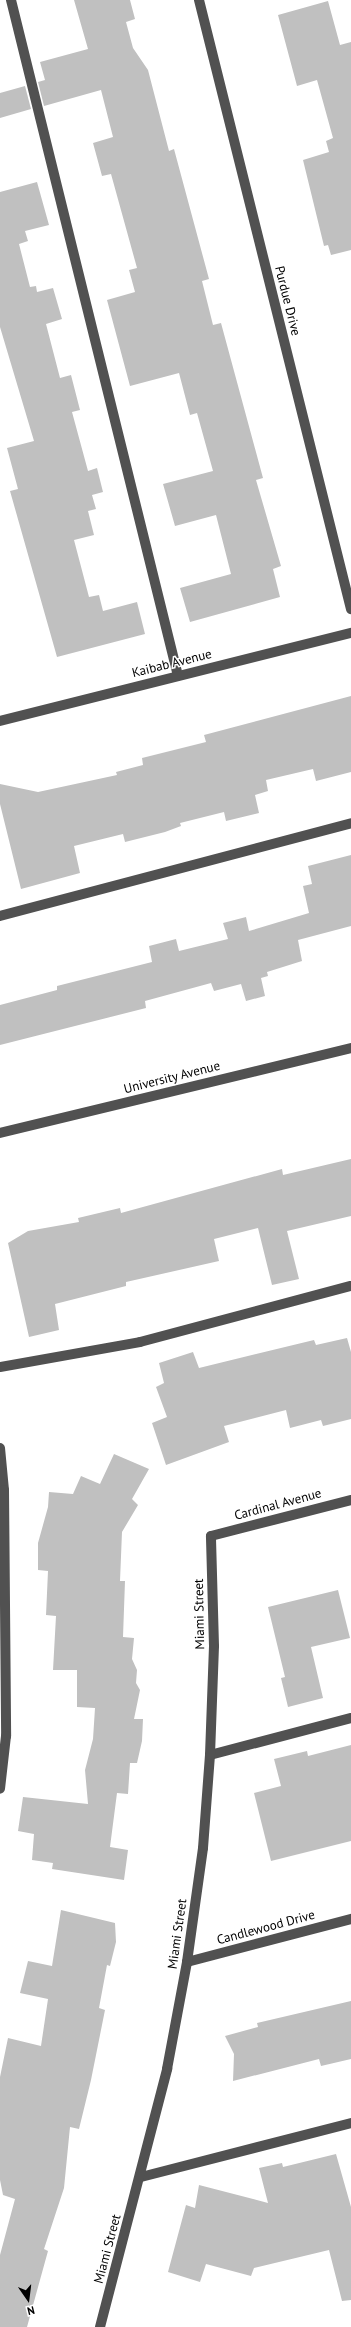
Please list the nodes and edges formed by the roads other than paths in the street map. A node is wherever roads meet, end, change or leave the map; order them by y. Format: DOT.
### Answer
graph roads {
  1 [pos="11,0"];
  2 [pos="199,0"];
  3 [pos="351,609"];
  4 [pos="351,633"];
  5 [pos="178,676"];
  6 [pos="0,721"];
  7 [pos="351,823"];
  8 [pos="0,916"];
  9 [pos="351,1048"];
  10 [pos="0,1133"];
  11 [pos="351,1286"];
  12 [pos="0,1367"];
  13 [pos="0,1448"];
  14 [pos="351,1500"];
  15 [pos="211,1536"];
  16 [pos="351,1718"];
  17 [pos="210,1755"];
  18 [pos="0,1789"];
  19 [pos="351,1919"];
  20 [pos="187,1962"];
  21 [pos="351,2123"];
  22 [pos="141,2177"];
  23 [pos="100,2327"];
  1 -- 5 [label="street"];
  2 -- 3 [label="street, Purdue Drive"];
  4 -- 5 [label="street, Kaibab Avenue"];
  5 -- 6 [label="street, Kaibab Avenue"];
  7 -- 8 [label="street"];
  9 -- 10 [label="street, University Avenue"];
  11 -- 12 [label="street"];
  13 -- 18 [label="street"];
  14 -- 15 [label="street, Cardinal Avenue"];
  15 -- 17 [label="street, Miami Street"];
  16 -- 17 [label="street"];
  17 -- 20 [label="street, Miami Street"];
  19 -- 20 [label="street, Candlewood Drive"];
  20 -- 22 [label="street, Miami Street"];
  21 -- 22 [label="street"];
  22 -- 23 [label="street, Miami Street"];
}
